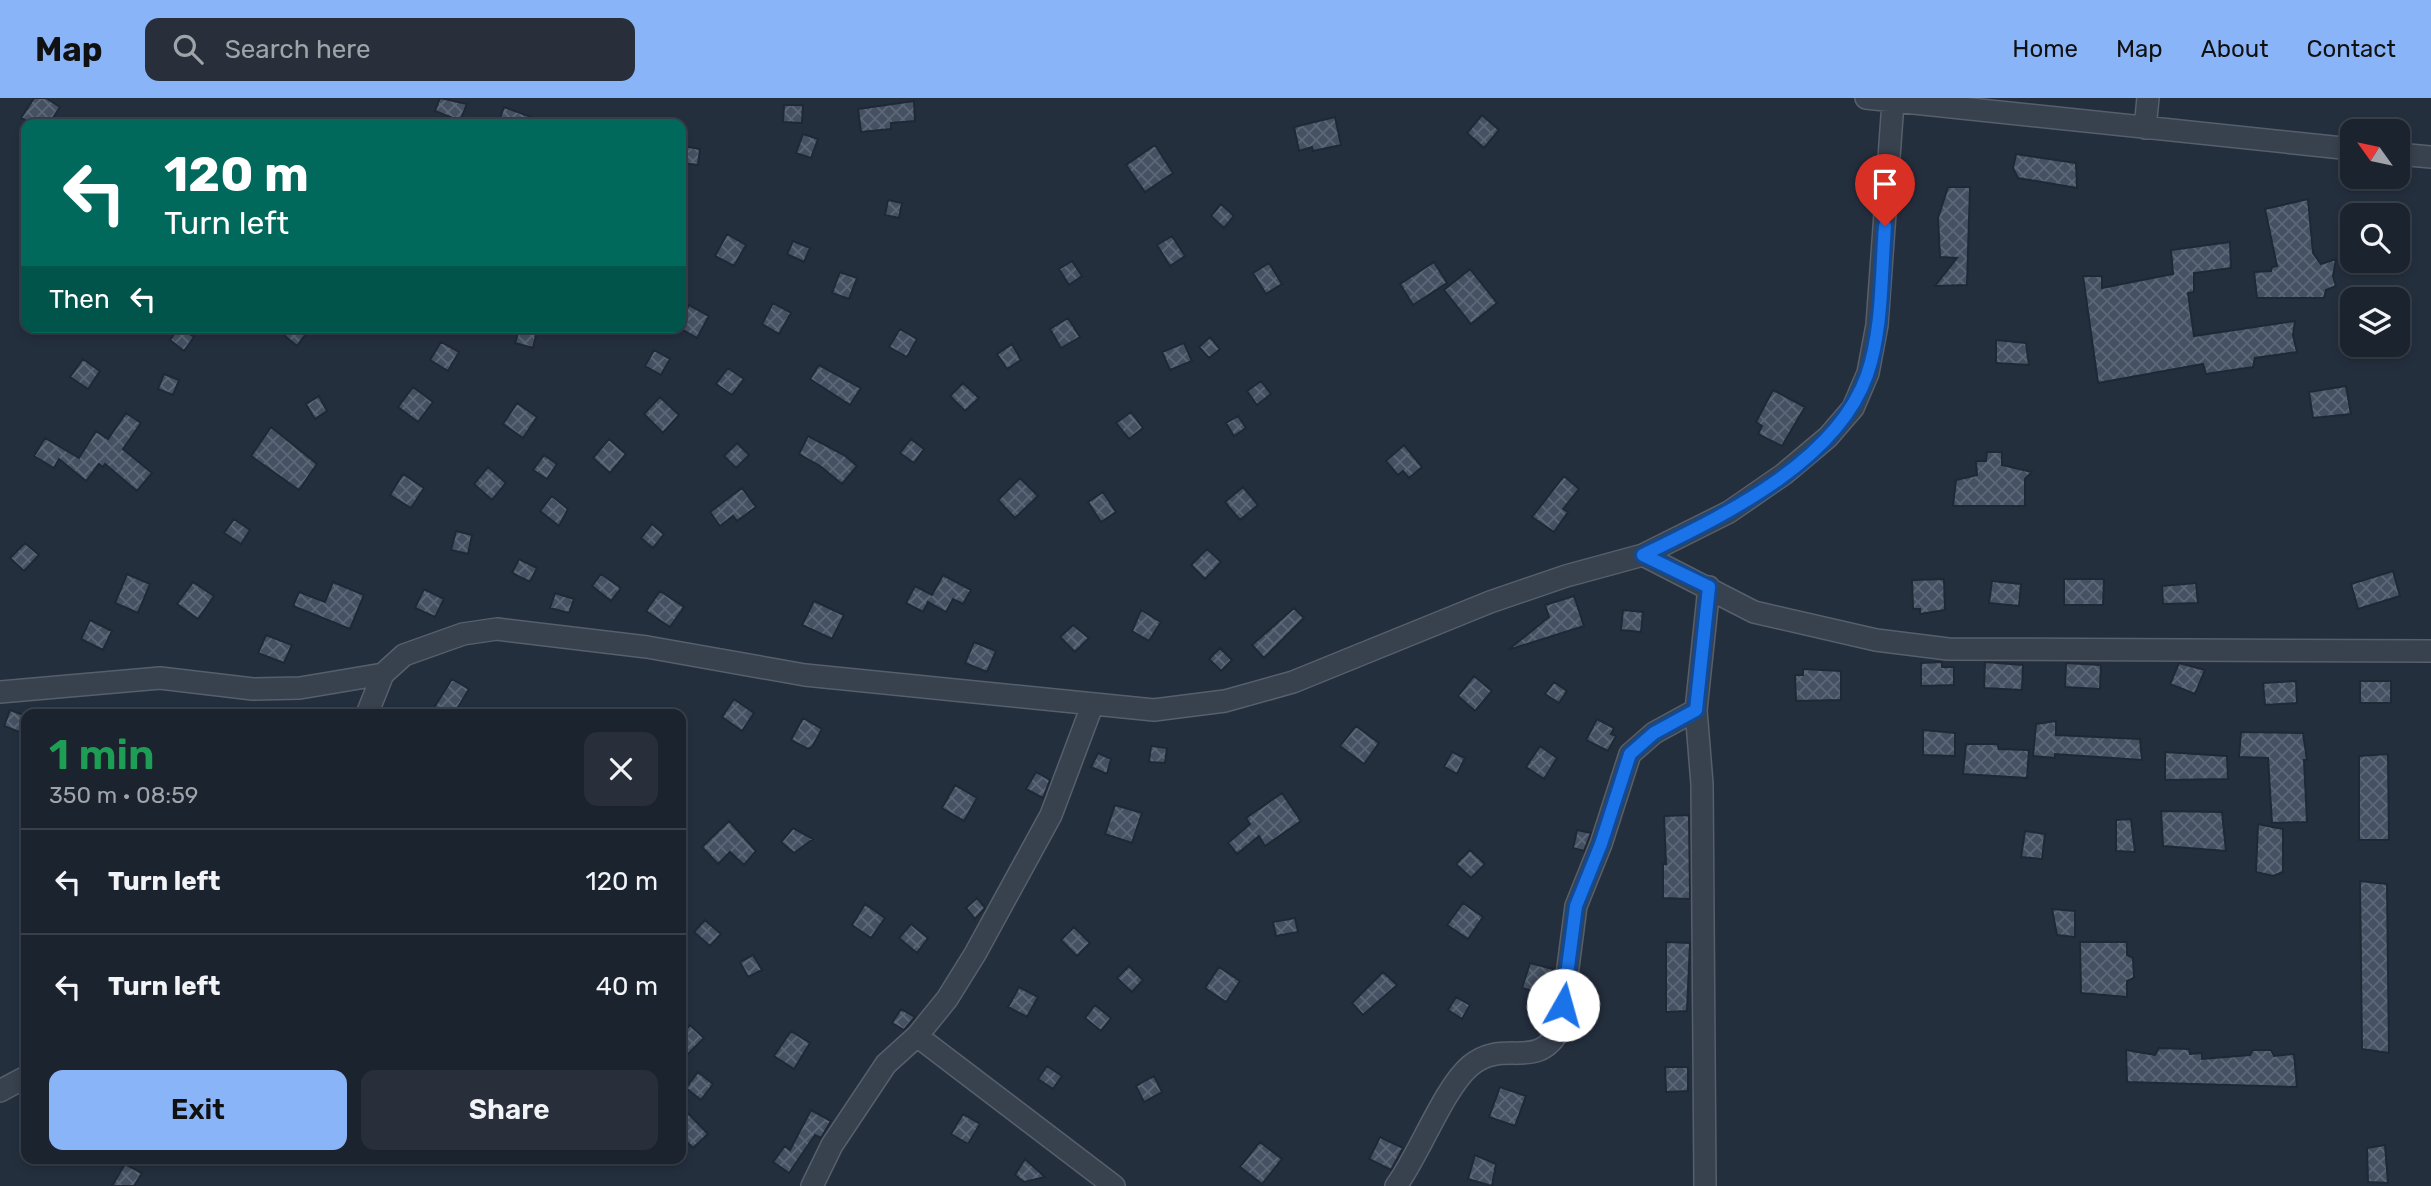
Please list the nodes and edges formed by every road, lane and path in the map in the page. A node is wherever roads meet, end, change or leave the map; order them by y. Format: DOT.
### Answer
graph roads {
  1 [pos="1866,98"];
  2 [pos="2148,98"];
  3 [pos="1893,102"];
  4 [pos="2145,128"];
  5 [pos="2340,148"];
  6 [pos="2410,155"];
  7 [pos="2431,157"];
  8 [pos="1643,555"];
  9 [pos="1709,587"];
  10 [pos="2431,651"];
  11 [pos="383,674"];
  12 [pos="0,692"];
  13 [pos="1092,706"];
  14 [pos="369,709"];
  15 [pos="1696,710"];
  16 [pos="917,1036"];
  17 [pos="21,1080"];
  18 [pos="0,1091"];
  19 [pos="812,1186"];
  20 [pos="1114,1186"];
  21 [pos="1396,1186"];
  22 [pos="1705,1186"];
  1 -- 3 [label="street"];
  2 -- 4 [label="street"];
  3 -- 4 [label="street"];
  3 -- 8 [label="street"];
  4 -- 5 [label="street"];
  6 -- 7 [label="street"];
  8 -- 9 [label="street"];
  8 -- 13 [label="street"];
  9 -- 10 [label="street"];
  9 -- 15 [label="street"];
  11 -- 12 [label="street"];
  11 -- 13 [label="street"];
  11 -- 14 [label="street"];
  13 -- 16 [label="street"];
  15 -- 21 [label="street"];
  15 -- 22 [label="street"];
  16 -- 19 [label="street"];
  16 -- 20 [label="street"];
  17 -- 18 [label="street"];
}
